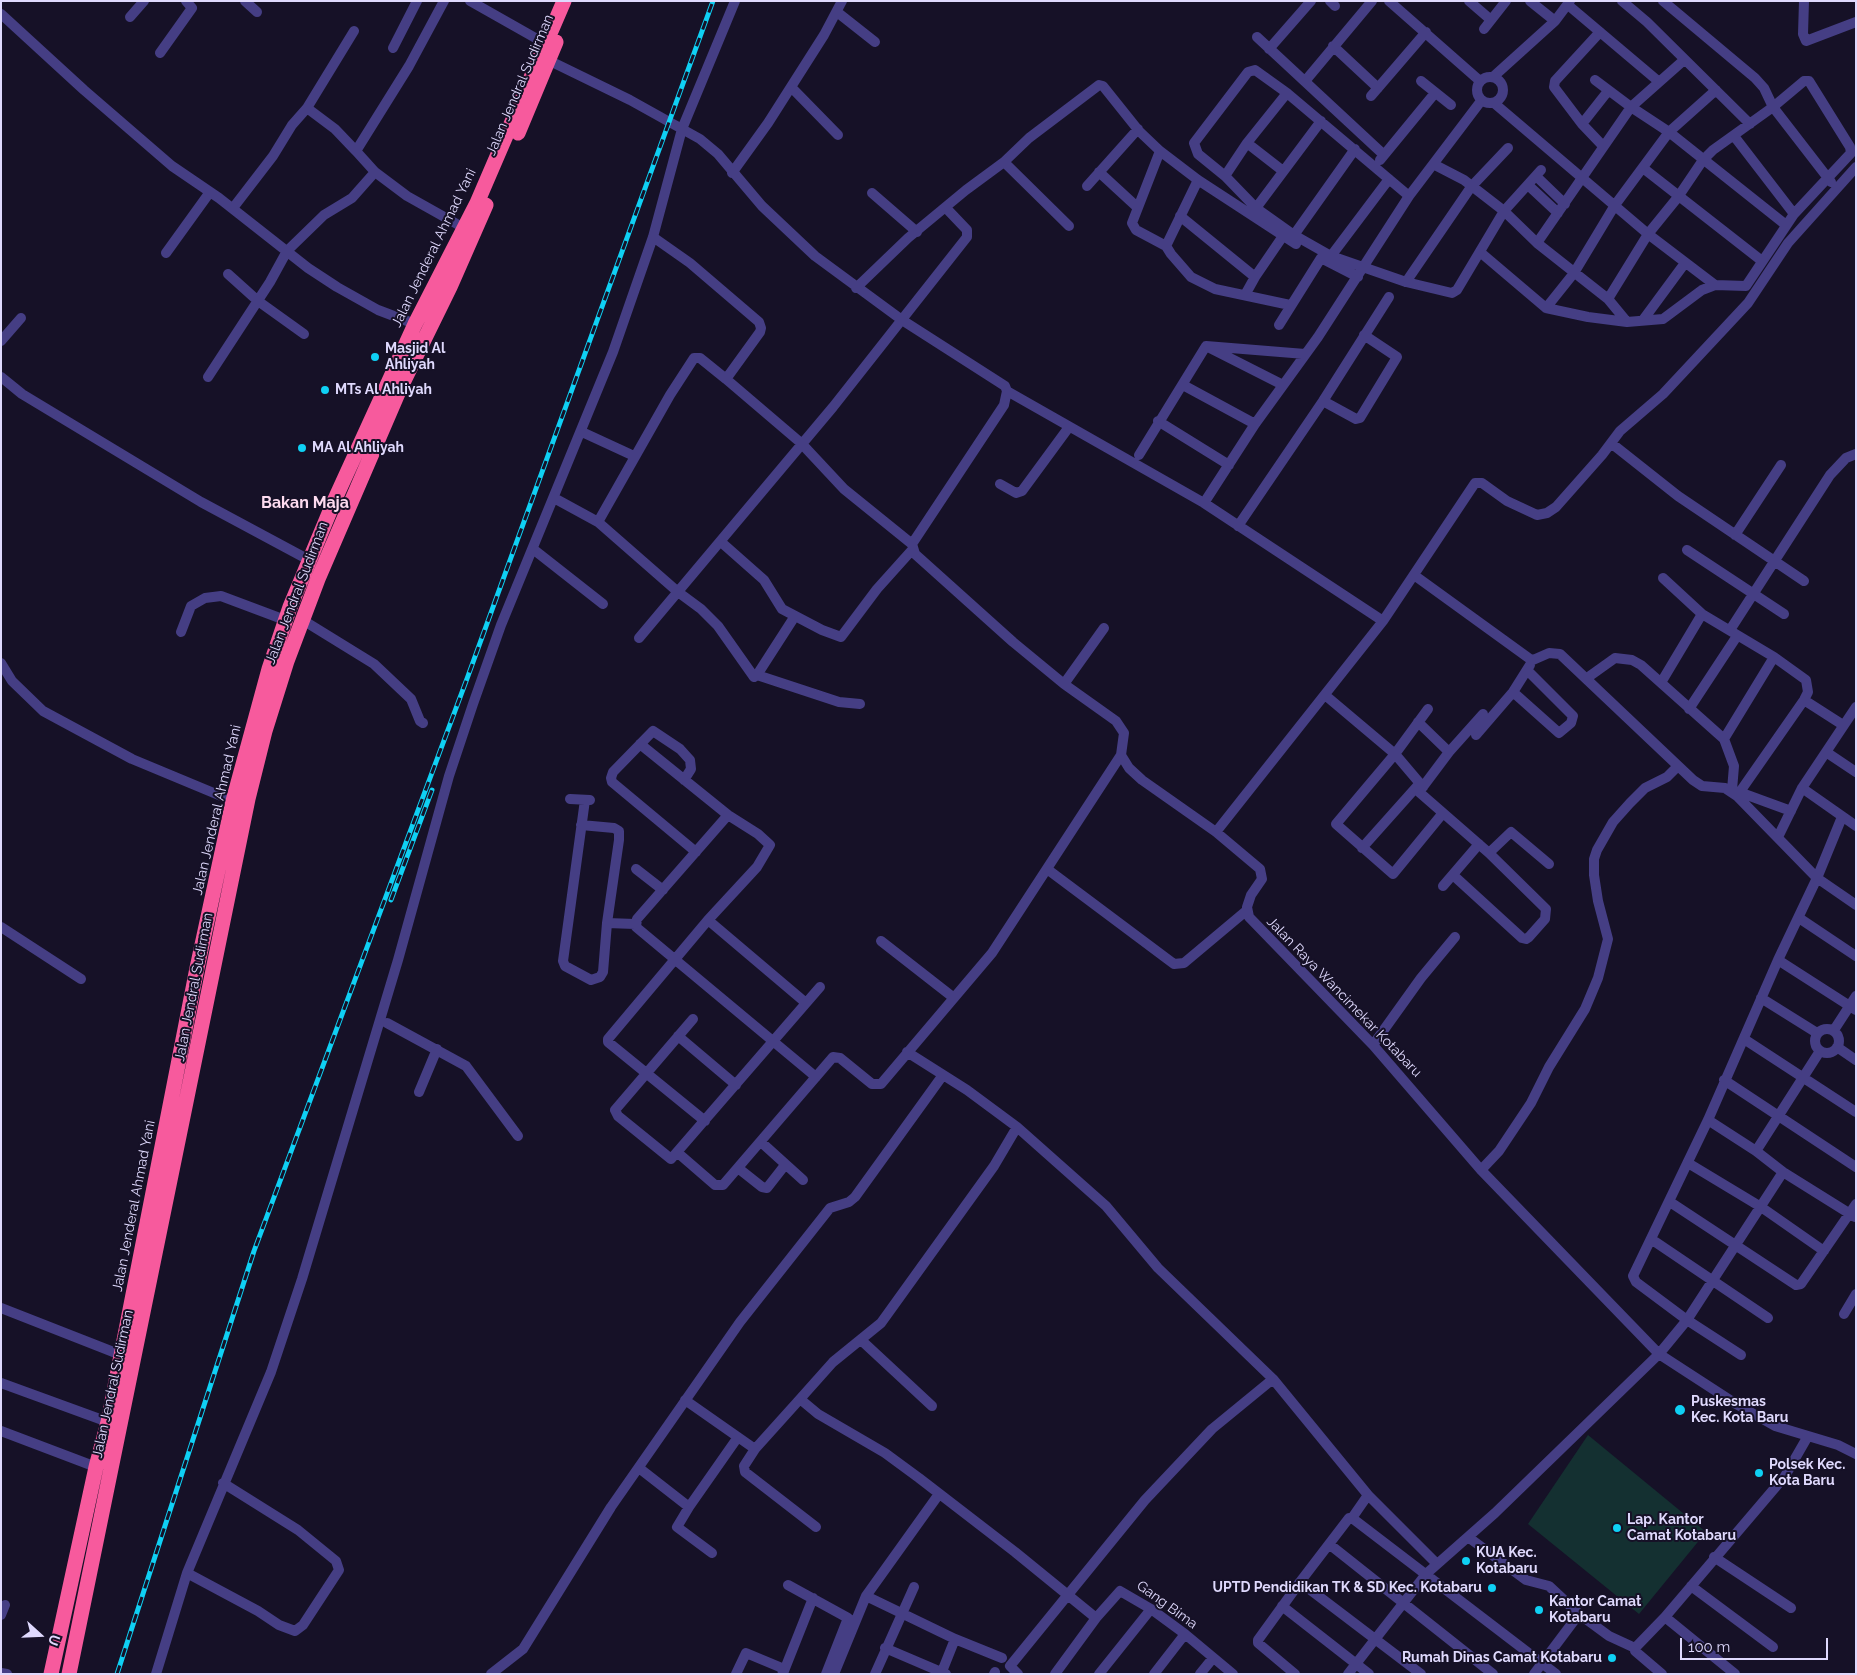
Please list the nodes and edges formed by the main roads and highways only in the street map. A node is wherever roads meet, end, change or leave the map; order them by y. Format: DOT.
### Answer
graph roads {
  1 [pos="564,1"];
  2 [pos="573,1"];
  3 [pos="52,1674"];
  4 [pos="69,1674"];
  1 -- 3 [label="highway, Jalan Jenderal Ahmad Yani"];
  2 -- 4 [label="highway, Jalan Jendral Sudirman"];
}
